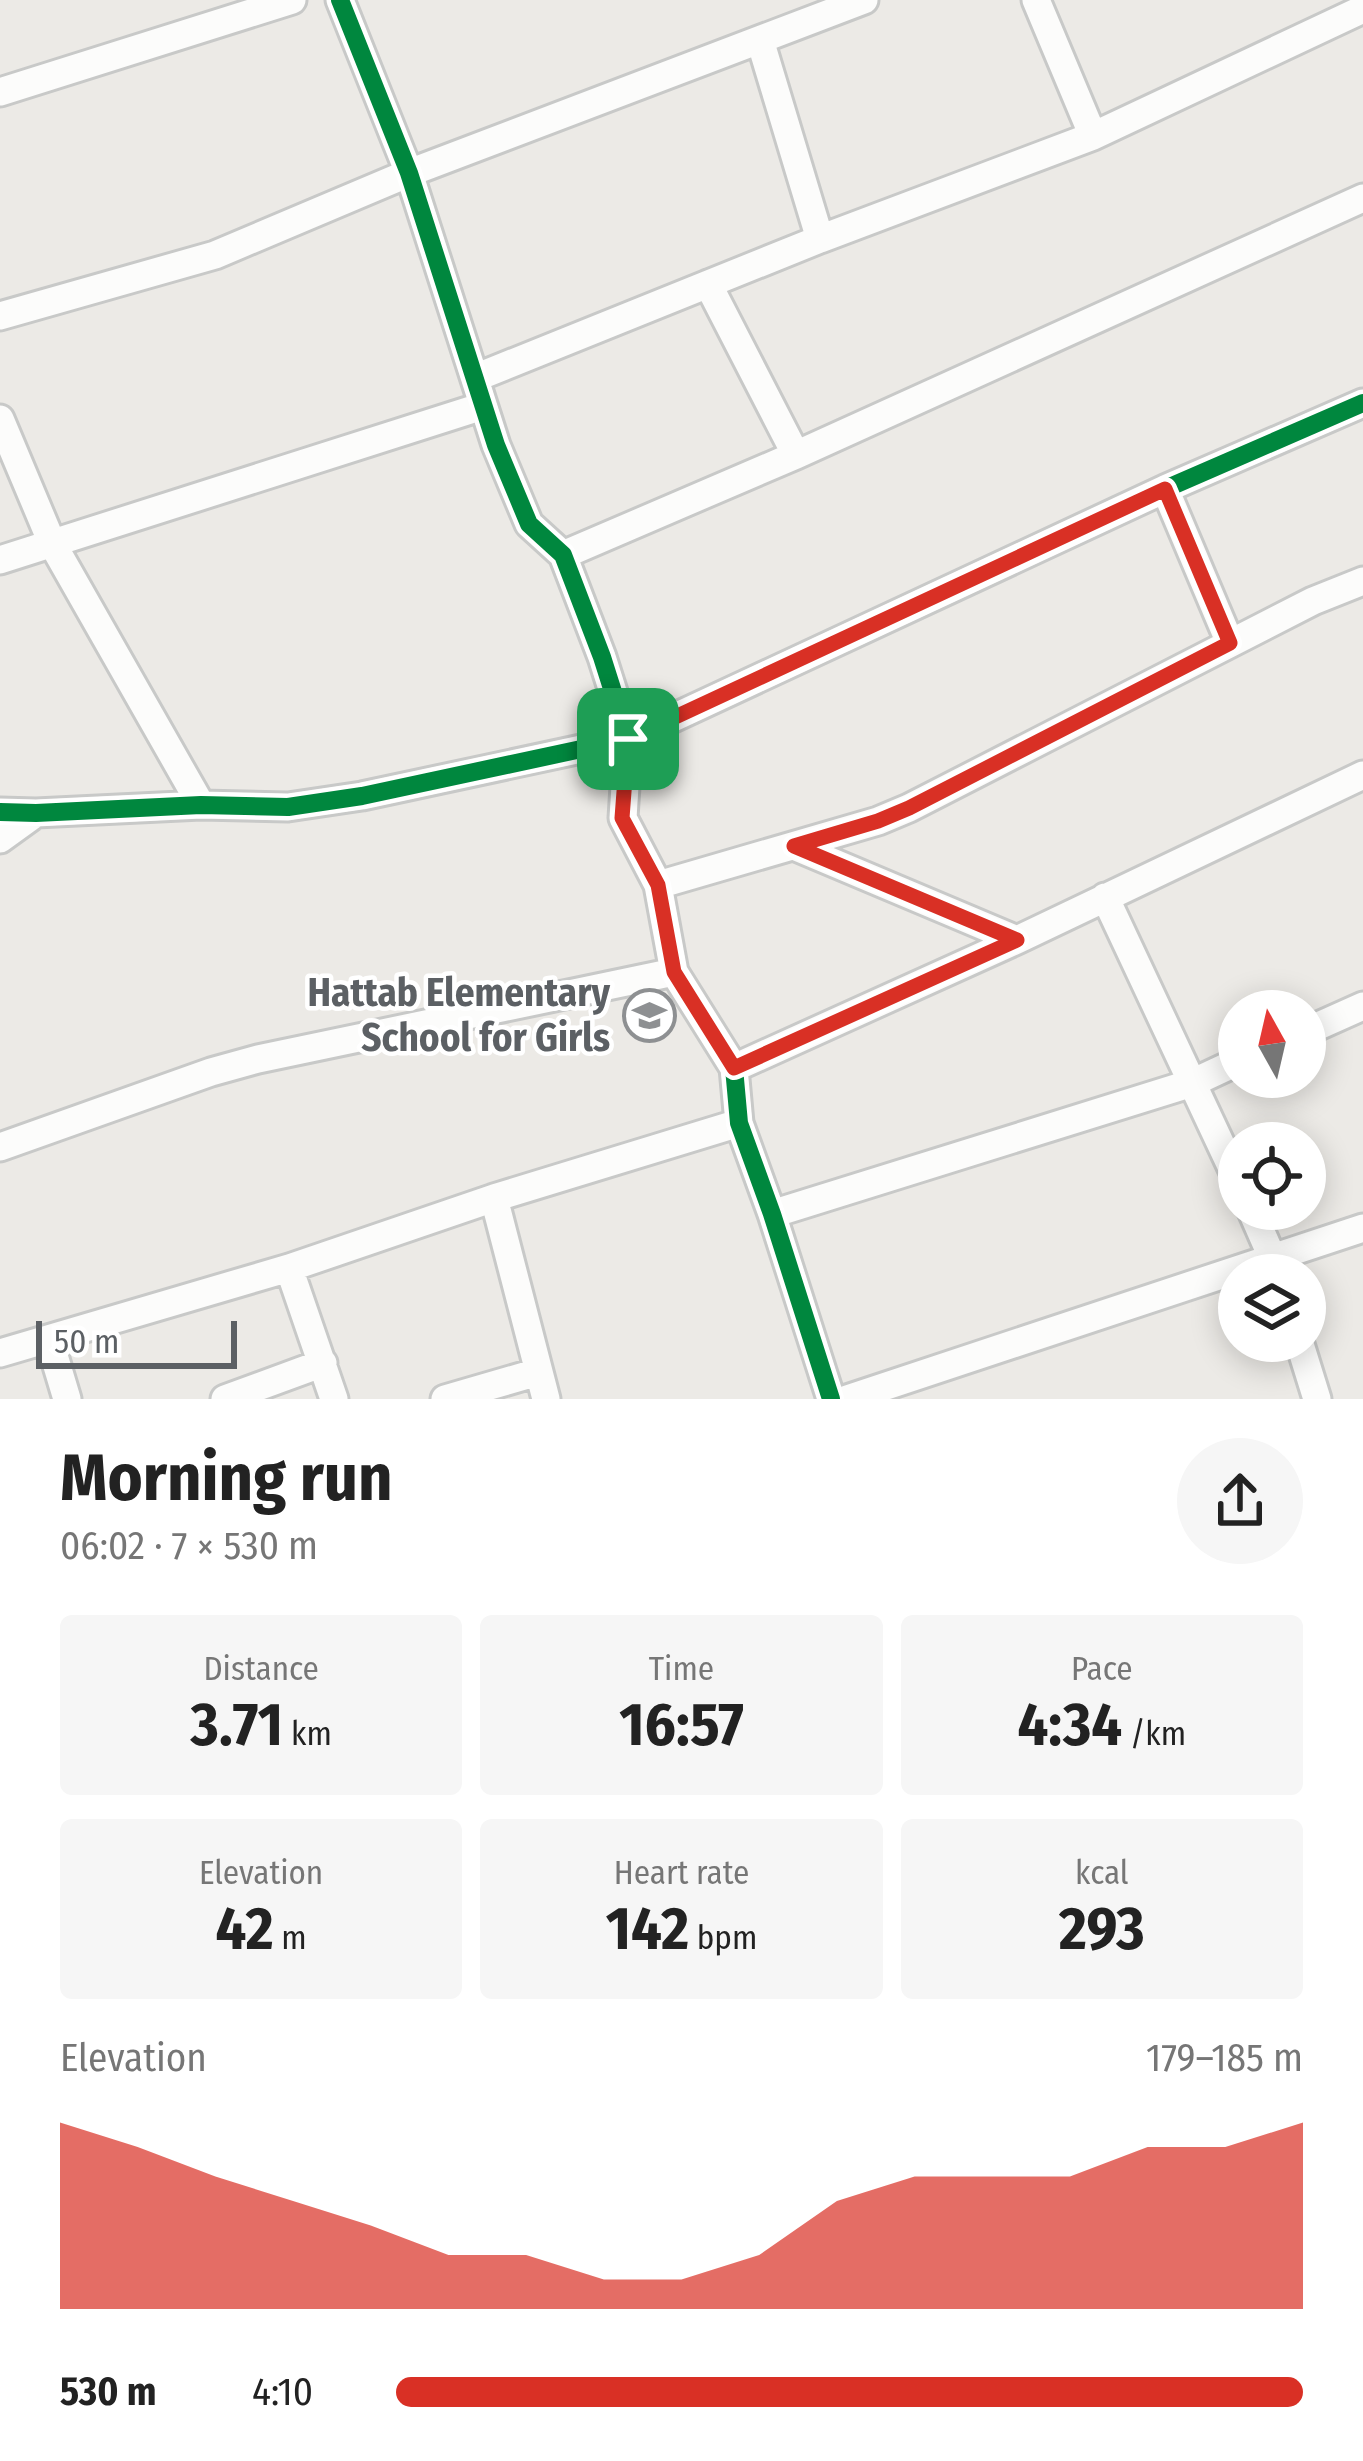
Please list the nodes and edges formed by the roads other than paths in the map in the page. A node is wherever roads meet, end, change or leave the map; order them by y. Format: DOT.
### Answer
graph roads {
  1 [pos="292,0"];
  2 [pos="340,0"];
  3 [pos="864,0"];
  4 [pos="1036,0"];
  5 [pos="1363,9"];
  6 [pos="760,40"];
  7 [pos="0,92"];
  8 [pos="1093,136"];
  9 [pos="409,173"];
  10 [pos="1363,198"];
  11 [pos="820,239"];
  12 [pos="708,284"];
  13 [pos="0,316"];
  14 [pos="475,378"];
  15 [pos="1363,403"];
  16 [pos="483,406"];
  17 [pos="0,418"];
  18 [pos="796,455"];
  19 [pos="1165,489"];
  20 [pos="52,543"];
  21 [pos="562,555"];
  22 [pos="0,560"];
  23 [pos="1363,580"];
  24 [pos="1230,643"];
  25 [pos="628,739"];
  26 [pos="1363,775"];
  27 [pos="201,805"];
  28 [pos="0,812"];
  29 [pos="36,813"];
  30 [pos="0,839"];
  31 [pos="794,846"];
  32 [pos="658,885"];
  33 [pos="1106,897"];
  34 [pos="1017,940"];
  35 [pos="674,972"];
  36 [pos="1363,1006"];
  37 [pos="1326,1023"];
  38 [pos="734,1068"];
  39 [pos="1218,1071"];
  40 [pos="1192,1083"];
  41 [pos="739,1123"];
  42 [pos="1218,1138"];
  43 [pos="0,1148"];
  44 [pos="494,1198"];
  45 [pos="772,1214"];
  46 [pos="1363,1228"];
  47 [pos="1306,1254"];
  48 [pos="289,1268"];
  49 [pos="1218,1285"];
  50 [pos="50,1339"];
  51 [pos="0,1354"];
  52 [pos="1306,1362"];
  53 [pos="323,1364"];
  54 [pos="542,1385"];
  55 [pos="68,1399"];
  56 [pos="225,1399"];
  57 [pos="334,1399"];
  58 [pos="446,1399"];
  59 [pos="831,1399"];
  60 [pos="847,1399"];
  61 [pos="1317,1399"];
  1 -- 7 [label="street"];
  2 -- 9 [label="street"];
  3 -- 6 [label="street"];
  4 -- 8 [label="street"];
  5 -- 8 [label="street"];
  6 -- 9 [label="street"];
  6 -- 11 [label="street"];
  8 -- 11 [label="street"];
  9 -- 13 [label="street"];
  9 -- 14 [label="street"];
  10 -- 18 [label="street"];
  11 -- 12 [label="street"];
  12 -- 14 [label="street"];
  12 -- 18 [label="street"];
  14 -- 16 [label="street"];
  15 -- 19 [label="street"];
  16 -- 20 [label="street"];
  16 -- 21 [label="street"];
  17 -- 20 [label="street"];
  18 -- 21 [label="street"];
  19 -- 24 [label="street"];
  19 -- 25 [label="street"];
  20 -- 22 [label="street"];
  20 -- 27 [label="street"];
  21 -- 25 [label="street"];
  23 -- 24 [label="street"];
  24 -- 31 [label="street"];
  25 -- 27 [label="street"];
  25 -- 32 [label="street"];
  26 -- 33 [label="street"];
  27 -- 29 [label="street"];
  28 -- 29 [label="street"];
  29 -- 30 [label="street"];
  31 -- 32 [label="street"];
  31 -- 34 [label="street"];
  32 -- 35 [label="street"];
  33 -- 34 [label="street"];
  33 -- 40 [label="street"];
  34 -- 38 [label="street"];
  35 -- 38 [label="street"];
  35 -- 43 [label="street"];
  36 -- 37 [label="street"];
  38 -- 41 [label="street"];
  39 -- 40 [label="street"];
  40 -- 42 [label="street"];
  40 -- 45 [label="street"];
  41 -- 44 [label="street"];
  41 -- 45 [label="street"];
  44 -- 48 [label="street"];
  44 -- 54 [label="street"];
  45 -- 59 [label="street"];
  46 -- 47 [label="street"];
  48 -- 50 [label="street"];
  48 -- 53 [label="street"];
  49 -- 60 [label="street"];
  50 -- 51 [label="street"];
  50 -- 55 [label="street"];
  52 -- 61 [label="street"];
  53 -- 56 [label="street"];
  53 -- 57 [label="street"];
  54 -- 58 [label="street"];
}
